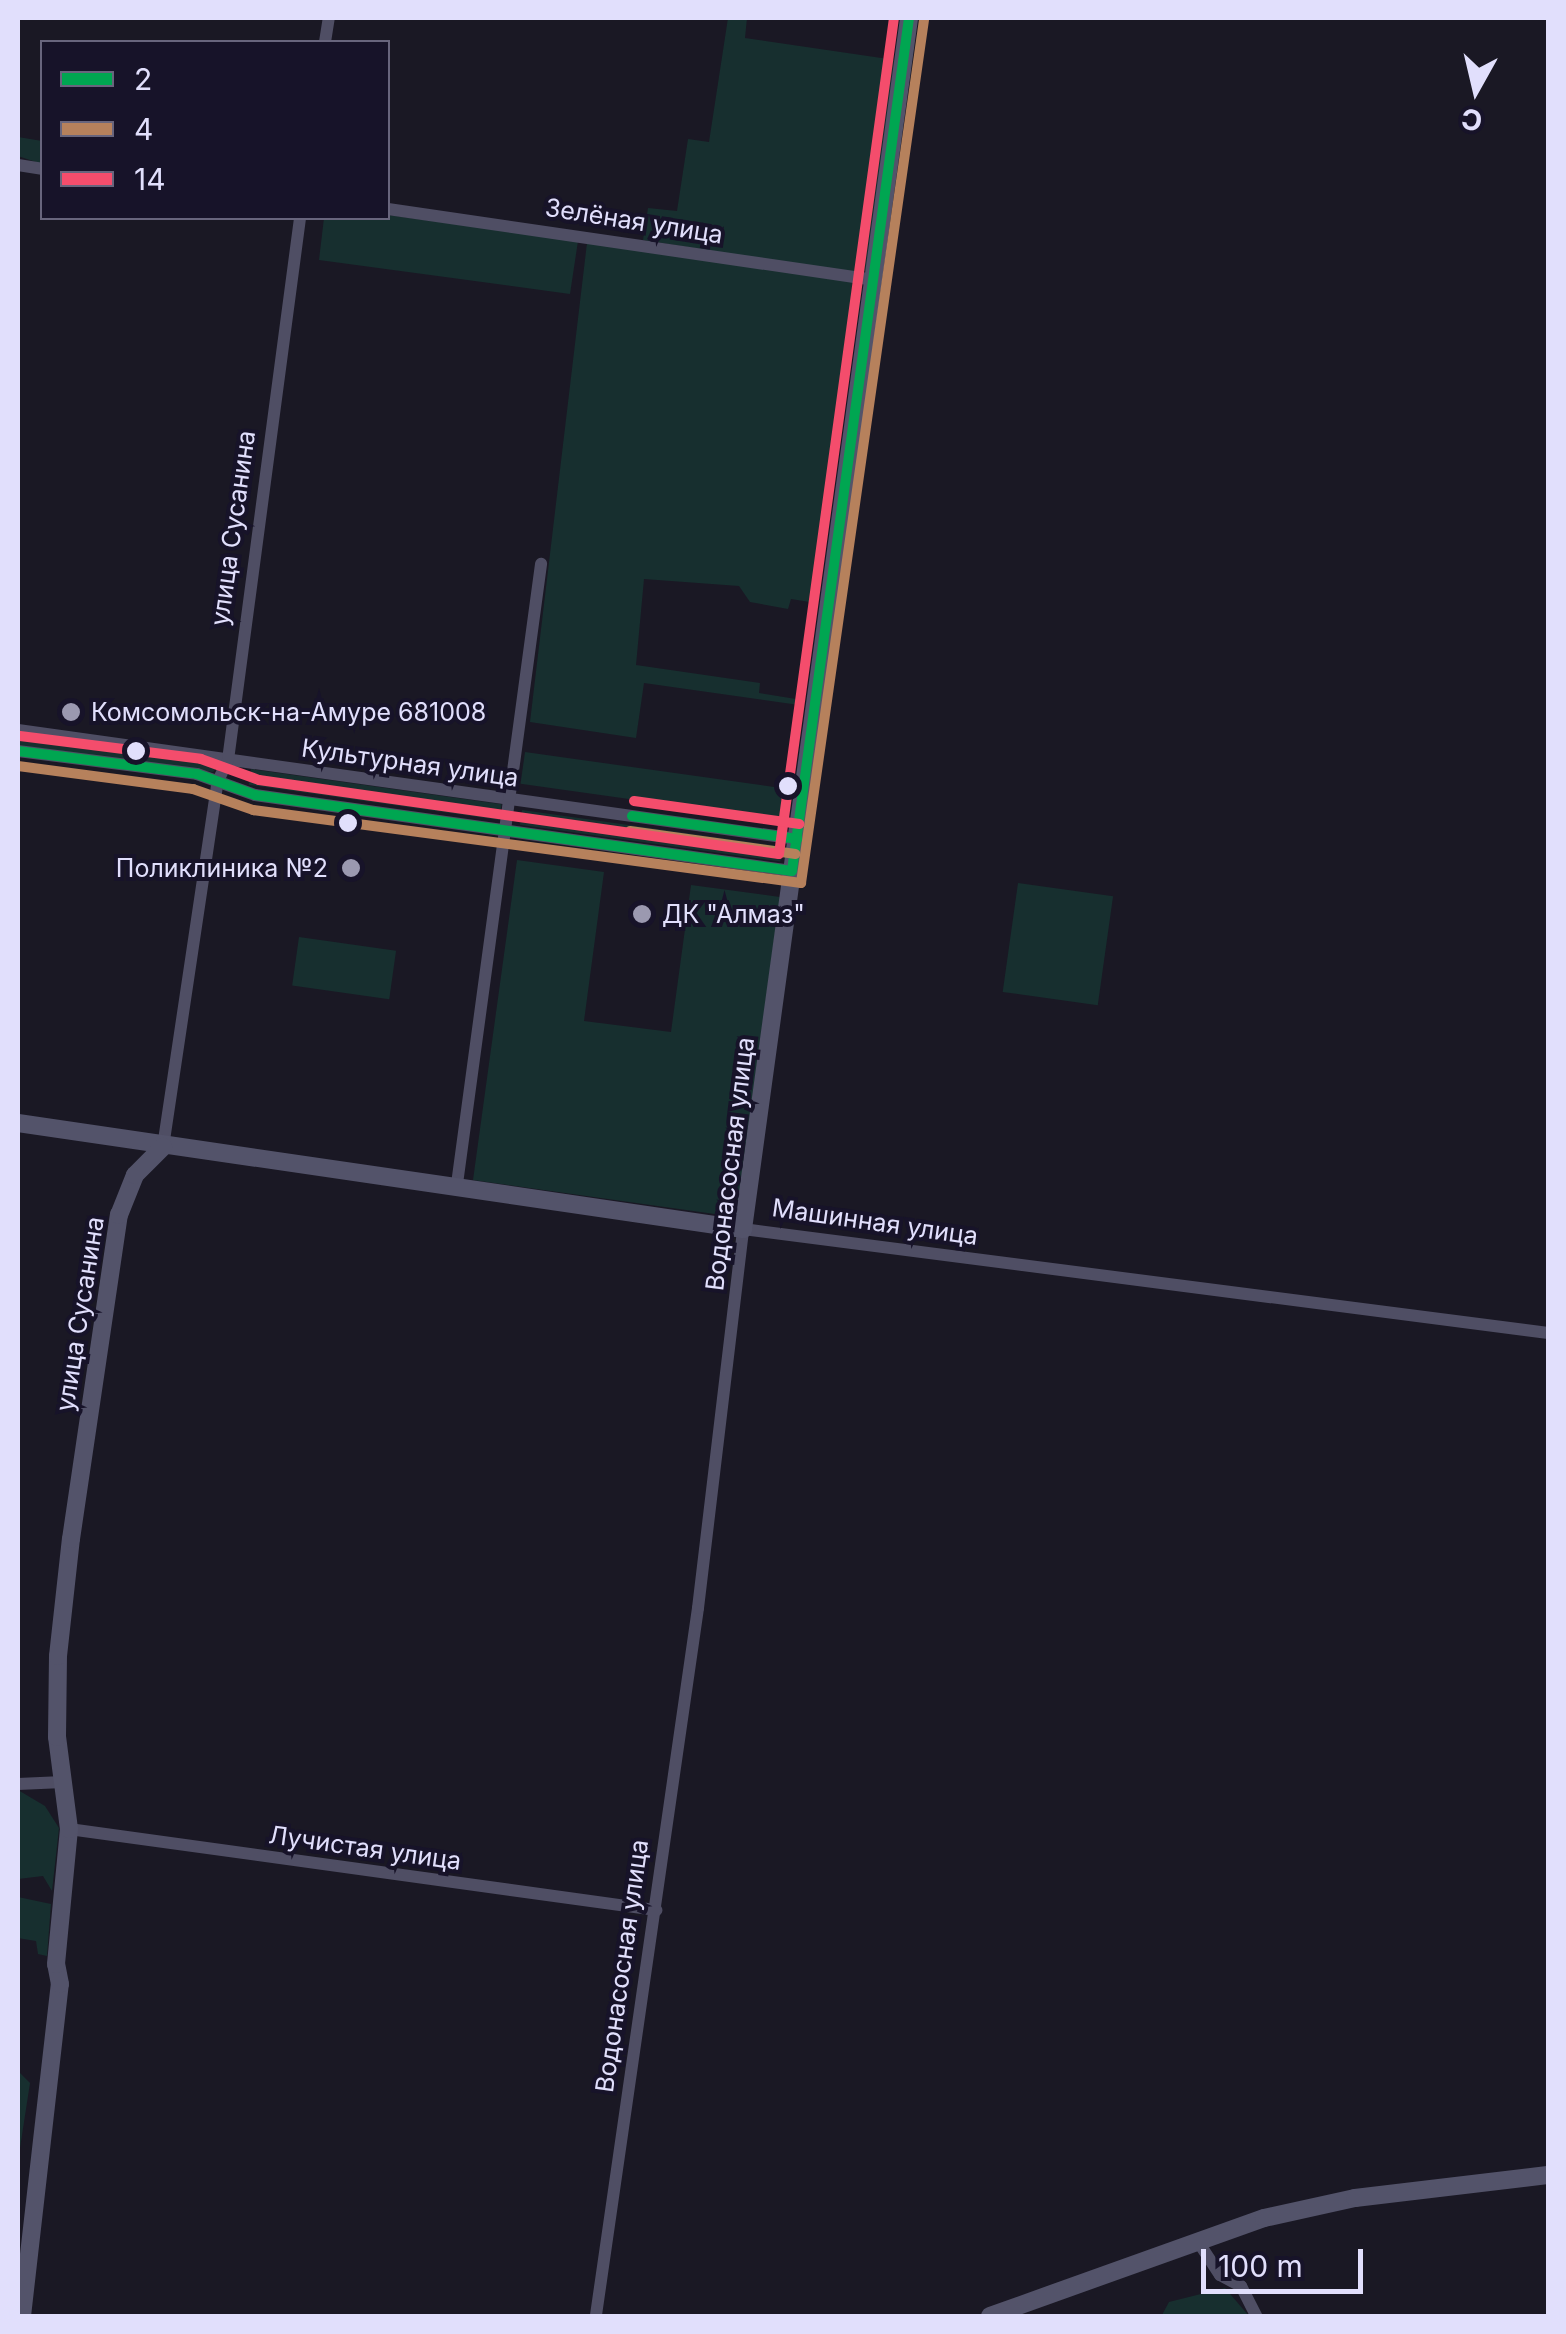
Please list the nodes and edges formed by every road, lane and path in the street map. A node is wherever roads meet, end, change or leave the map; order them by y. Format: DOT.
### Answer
graph roads {
  1 [pos="910,18"];
  2 [pos="390,208"];
  3 [pos="300,220"];
  4 [pos="873,280"];
  5 [pos="541,564"];
  6 [pos="18,730"];
  7 [pos="18,750"];
  8 [pos="228,760"];
  9 [pos="218,782"];
  10 [pos="511,800"];
  11 [pos="506,831"];
  12 [pos="796,839"];
  13 [pos="792,871"];
  14 [pos="18,1123"];
  15 [pos="163,1147"];
  16 [pos="458,1184"];
  17 [pos="743,1229"];
  18 [pos="1548,1334"];
  19 [pos="64,1782"];
  20 [pos="18,1784"];
  21 [pos="69,1829"];
  22 [pos="656,1910"];
  23 [pos="1548,2175"];
  24 [pos="1197,2240"];
  25 [pos="20,2314"];
  26 [pos="596,2315"];
  27 [pos="990,2316"];
  28 [pos="1256,2316"];
  1 -- 4 [label="street, Водонасосная улица"];
  2 -- 4 [label="street, Зелёная улица"];
  3 -- 8 [label="street, улица Сусанина"];
  4 -- 12 [label="street, Водонасосная улица"];
  5 -- 10 [label="street"];
  6 -- 8 [label="street, Культурная улица"];
  7 -- 9 [label="street"];
  8 -- 9 [label="street, улица Сусанина"];
  8 -- 10 [label="street, Культурная улица"];
  9 -- 11 [label="street"];
  9 -- 15 [label="street, улица Сусанина"];
  10 -- 11 [label="street"];
  10 -- 12 [label="street, Культурная улица"];
  11 -- 13 [label="street"];
  11 -- 16 [label="street"];
  12 -- 13 [label="street, Водонасосная улица"];
  13 -- 17 [label="street, Водонасосная улица"];
  14 -- 15 [label="street, Машинная улица"];
  15 -- 16 [label="street, Машинная улица"];
  15 -- 19 [label="street, улица Сусанина"];
  16 -- 17 [label="street, Машинная улица"];
  17 -- 18 [label="street, Машинная улица"];
  17 -- 22 [label="street, Водонасосная улица"];
  19 -- 20 [label="street"];
  19 -- 21 [label="street, улица Сусанина"];
  21 -- 22 [label="street, Лучистая улица"];
  21 -- 25 [label="street, улица Сусанина"];
  22 -- 26 [label="street, Водонасосная улица"];
  23 -- 24 [label="street"];
  24 -- 27 [label="street"];
  24 -- 28 [label="street"];
}
